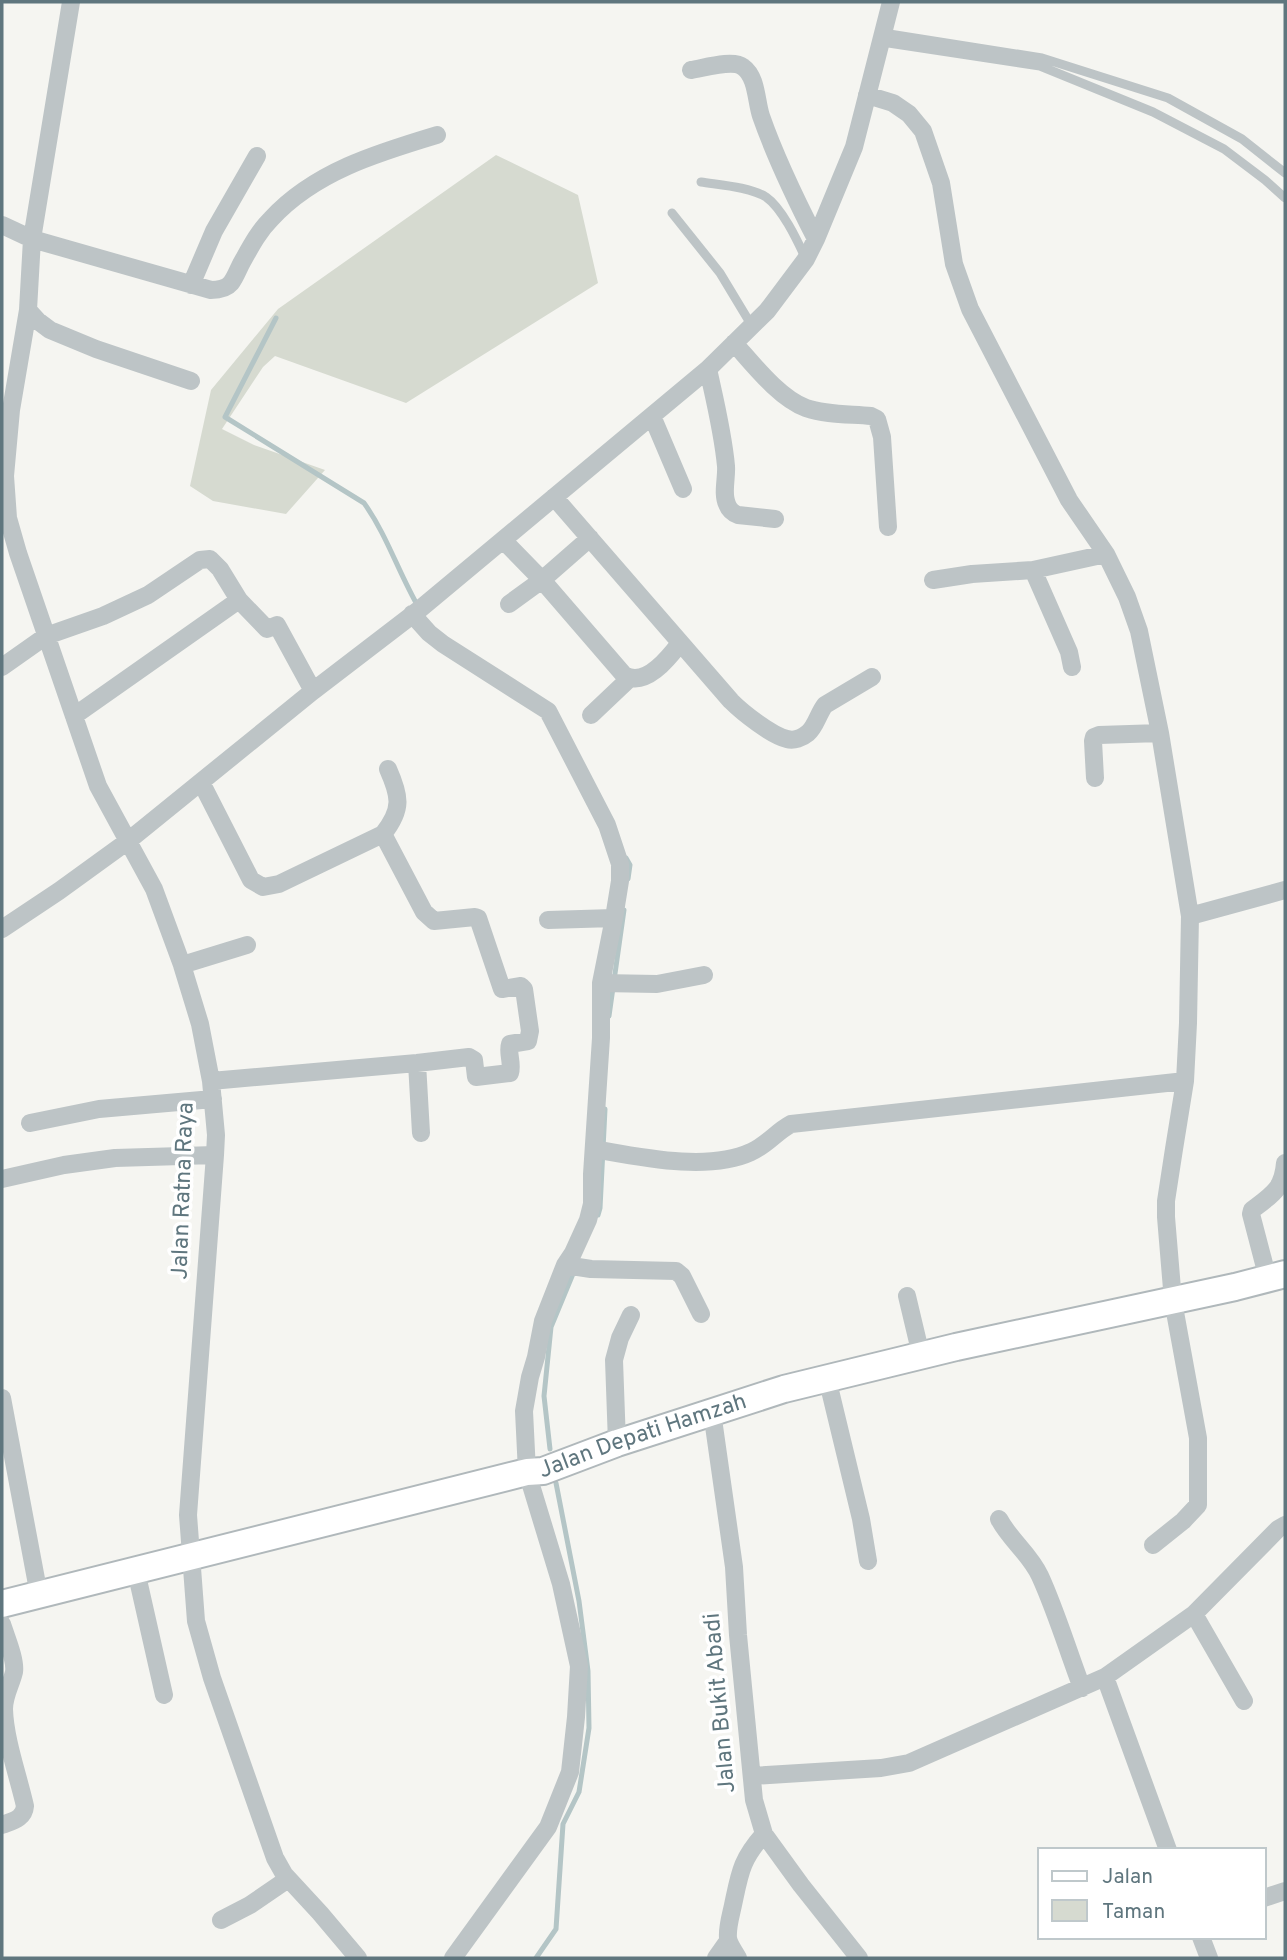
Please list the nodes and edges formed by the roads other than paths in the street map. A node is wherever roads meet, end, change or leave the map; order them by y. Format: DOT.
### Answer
graph roads {
  1 [pos="71,2"];
  2 [pos="891,2"];
  3 [pos="883,38"];
  4 [pos="691,70"];
  5 [pos="867,96"];
  6 [pos="437,135"];
  7 [pos="257,156"];
  8 [pos="1285,173"];
  9 [pos="701,182"];
  10 [pos="1285,198"];
  11 [pos="672,213"];
  12 [pos="2,225"];
  13 [pos="816,239"];
  14 [pos="32,240"];
  15 [pos="806,259"];
  16 [pos="191,285"];
  17 [pos="27,310"];
  18 [pos="752,326"];
  19 [pos="734,343"];
  20 [pos="708,369"];
  21 [pos="191,381"];
  22 [pos="652,416"];
  23 [pos="683,489"];
  24 [pos="554,497"];
  25 [pos="775,519"];
  26 [pos="888,527"];
  27 [pos="590,538"];
  28 [pos="503,540"];
  29 [pos="1106,554"];
  30 [pos="1033,570"];
  31 [pos="542,580"];
  32 [pos="933,580"];
  33 [pos="239,600"];
  34 [pos="509,604"];
  35 [pos="421,607"];
  36 [pos="46,636"];
  37 [pos="680,643"];
  38 [pos="2,667"];
  39 [pos="1072,667"];
  40 [pos="872,677"];
  41 [pos="629,679"];
  42 [pos="313,691"];
  43 [pos="591,715"];
  44 [pos="74,716"];
  45 [pos="1160,733"];
  46 [pos="388,768"];
  47 [pos="1095,778"];
  48 [pos="201,782"];
  49 [pos="383,834"];
  50 [pos="128,841"];
  51 [pos="1285,890"];
  52 [pos="1189,916"];
  53 [pos="614,918"];
  54 [pos="548,920"];
  55 [pos="2,927"];
  56 [pos="247,945"];
  57 [pos="182,965"];
  58 [pos="704,975"];
  59 [pos="607,983"];
  60 [pos="417,1063"];
  61 [pos="1185,1081"];
  62 [pos="212,1090"];
  63 [pos="30,1124"];
  64 [pos="421,1133"];
  65 [pos="597,1150"];
  66 [pos="215,1155"];
  67 [pos="1285,1163"];
  68 [pos="2,1179"];
  69 [pos="576,1267"];
  70 [pos="1277,1276"];
  71 [pos="907,1296"];
  72 [pos="1173,1301"];
  73 [pos="701,1314"];
  74 [pos="631,1315"];
  75 [pos="921,1355"];
  76 [pos="827,1378"];
  77 [pos="2,1398"];
  78 [pos="712,1412"];
  79 [pos="617,1443"];
  80 [pos="527,1472"];
  81 [pos="999,1519"];
  82 [pos="1285,1525"];
  83 [pos="1153,1545"];
  84 [pos="190,1558"];
  85 [pos="868,1560"];
  86 [pos="136,1571"];
  87 [pos="39,1595"];
  88 [pos="2,1604"];
  89 [pos="1194,1614"];
  90 [pos="2,1624"];
  91 [pos="1105,1677"];
  92 [pos="1082,1688"];
  93 [pos="164,1695"];
  94 [pos="1244,1701"];
  95 [pos="752,1776"];
  96 [pos="2,1825"];
  97 [pos="764,1834"];
  98 [pos="1167,1848"];
  99 [pos="288,1879"];
  100 [pos="1285,1891"];
  101 [pos="1266,1897"];
  102 [pos="221,1920"];
  103 [pos="1202,1939"];
  104 [pos="728,1941"];
  105 [pos="358,1958"];
  106 [pos="453,1958"];
  107 [pos="716,1958"];
  108 [pos="738,1958"];
  109 [pos="859,1958"];
  110 [pos="1209,1958"];
  1 -- 14 [label="street, Jalan Ratna Raya"];
  2 -- 3 [label="street"];
  3 -- 5 [label="street"];
  3 -- 8 [label="lane"];
  3 -- 10 [label="lane"];
  4 -- 13 [label="street"];
  5 -- 13 [label="street"];
  5 -- 29 [label="street"];
  6 -- 16 [label="street"];
  7 -- 16 [label="street"];
  9 -- 15 [label="lane"];
  11 -- 18 [label="lane"];
  12 -- 14 [label="street"];
  13 -- 15 [label="street"];
  14 -- 16 [label="street"];
  14 -- 17 [label="street, Jalan Ratna Raya"];
  15 -- 18 [label="street"];
  17 -- 21 [label="street"];
  17 -- 36 [label="street, Jalan Ratna Raya"];
  18 -- 19 [label="street"];
  19 -- 20 [label="street"];
  19 -- 26 [label="street"];
  20 -- 22 [label="street"];
  20 -- 25 [label="street"];
  22 -- 23 [label="street"];
  22 -- 24 [label="street"];
  24 -- 27 [label="street"];
  24 -- 28 [label="street"];
  27 -- 31 [label="street"];
  27 -- 37 [label="street"];
  28 -- 31 [label="street"];
  28 -- 35 [label="street"];
  29 -- 30 [label="street"];
  29 -- 45 [label="street"];
  30 -- 32 [label="street"];
  30 -- 39 [label="street"];
  31 -- 34 [label="street"];
  31 -- 41 [label="street"];
  33 -- 36 [label="street"];
  33 -- 42 [label="street"];
  33 -- 44 [label="street"];
  35 -- 42 [label="street"];
  35 -- 53 [label="street"];
  36 -- 38 [label="street"];
  36 -- 44 [label="street, Jalan Ratna Raya"];
  37 -- 40 [label="street"];
  37 -- 41 [label="street"];
  41 -- 43 [label="street"];
  42 -- 48 [label="street"];
  44 -- 50 [label="street, Jalan Ratna Raya"];
  45 -- 47 [label="street"];
  45 -- 52 [label="street"];
  46 -- 49 [label="street"];
  48 -- 49 [label="street"];
  48 -- 50 [label="street"];
  49 -- 60 [label="street"];
  50 -- 55 [label="street"];
  50 -- 57 [label="street, Jalan Ratna Raya"];
  51 -- 52 [label="street"];
  52 -- 61 [label="street"];
  53 -- 54 [label="street"];
  53 -- 59 [label="street"];
  56 -- 57 [label="street"];
  57 -- 62 [label="street, Jalan Ratna Raya"];
  58 -- 59 [label="street"];
  59 -- 65 [label="street"];
  60 -- 62 [label="street"];
  60 -- 64 [label="street"];
  61 -- 65 [label="street"];
  61 -- 72 [label="street"];
  62 -- 63 [label="street"];
  62 -- 66 [label="street, Jalan Ratna Raya"];
  65 -- 69 [label="street"];
  66 -- 68 [label="street"];
  66 -- 84 [label="street, Jalan Ratna Raya"];
  67 -- 70 [label="street"];
  69 -- 73 [label="street"];
  69 -- 80 [label="street"];
  70 -- 72 [label="main road, Jalan Depati Hamzah"];
  71 -- 75 [label="street"];
  72 -- 75 [label="main road, Jalan Depati Hamzah"];
  72 -- 83 [label="street"];
  74 -- 79 [label="street"];
  75 -- 76 [label="main road, Jalan Depati Hamzah"];
  76 -- 78 [label="main road, Jalan Depati Hamzah"];
  76 -- 85 [label="street"];
  77 -- 87 [label="street"];
  78 -- 79 [label="main road, Jalan Depati Hamzah"];
  78 -- 95 [label="street, Jalan Bukit Abadi"];
  79 -- 80 [label="main road, Jalan Depati Hamzah"];
  80 -- 84 [label="main road, Jalan Depati Hamzah"];
  80 -- 106 [label="street"];
  81 -- 92 [label="street"];
  82 -- 89 [label="street"];
  84 -- 86 [label="main road, Jalan Depati Hamzah"];
  84 -- 99 [label="street, Jalan Ratna Raya"];
  86 -- 87 [label="main road, Jalan Depati Hamzah"];
  86 -- 93 [label="street"];
  87 -- 88 [label="main road, Jalan Depati Hamzah"];
  89 -- 91 [label="street"];
  89 -- 94 [label="street"];
  90 -- 96 [label="street"];
  91 -- 92 [label="street"];
  91 -- 98 [label="street"];
  92 -- 95 [label="street"];
  95 -- 97 [label="street, Jalan Bukit Abadi"];
  97 -- 104 [label="street"];
  97 -- 109 [label="street, Jalan Bukit Abadi"];
  99 -- 102 [label="street"];
  99 -- 105 [label="street, Jalan Ratna Raya"];
  100 -- 101 [label="street"];
  103 -- 110 [label="street"];
  104 -- 107 [label="street"];
  104 -- 108 [label="street"];
}
